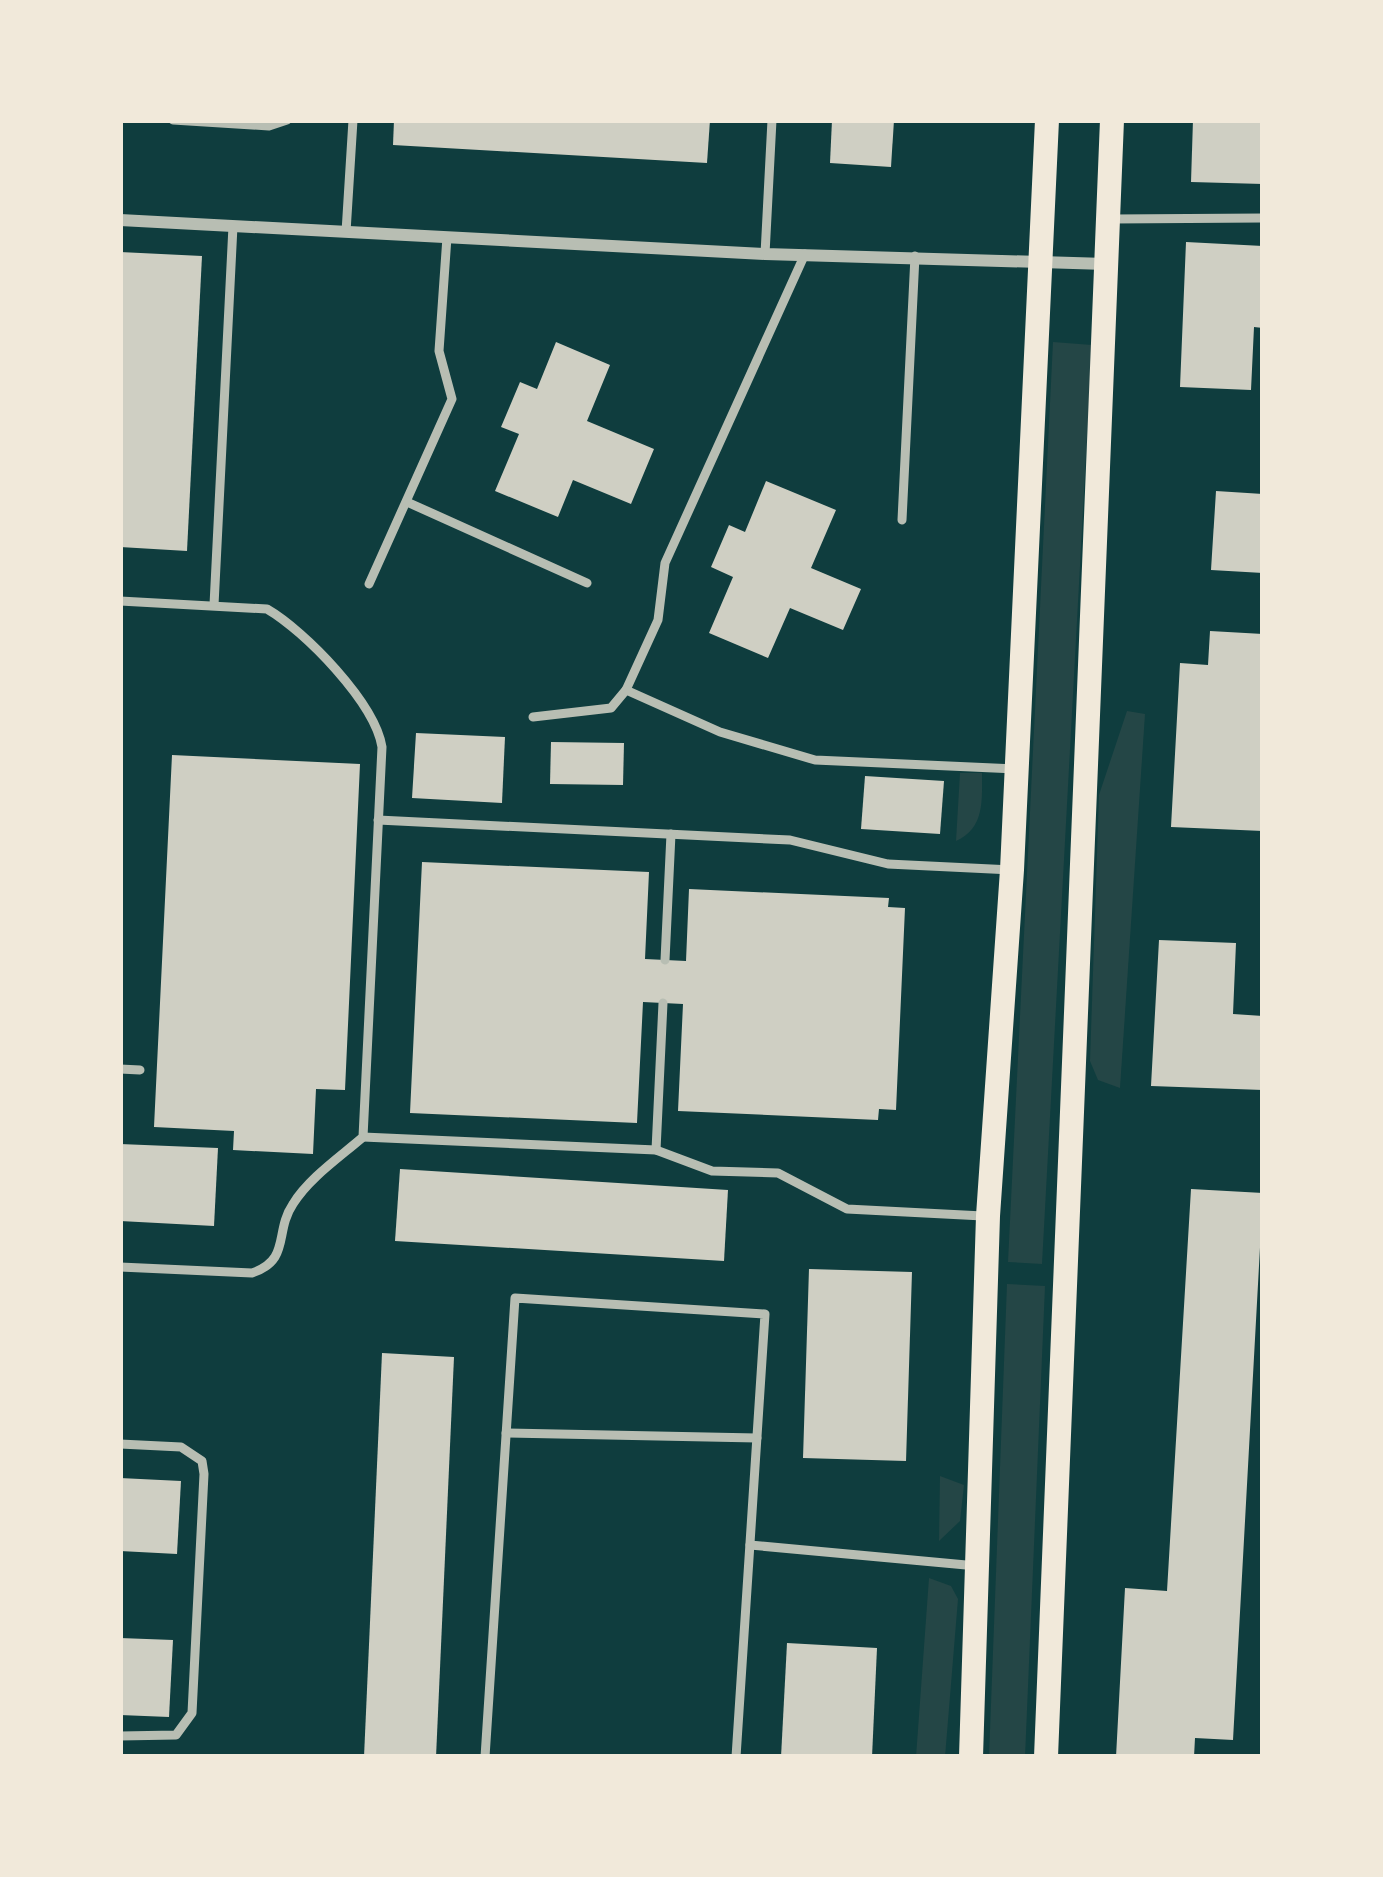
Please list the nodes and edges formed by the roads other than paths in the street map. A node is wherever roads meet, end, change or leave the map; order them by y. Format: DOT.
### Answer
graph roads {
  1 [pos="173,120"];
  2 [pos="287,120"];
  3 [pos="353,120"];
  4 [pos="772,120"];
  5 [pos="1047,120"];
  6 [pos="1112,120"];
  7 [pos="1263,218"];
  8 [pos="1108,219"];
  9 [pos="120,220"];
  10 [pos="233,226"];
  11 [pos="346,232"];
  12 [pos="447,237"];
  13 [pos="765,254"];
  14 [pos="805,254"];
  15 [pos="915,256"];
  16 [pos="1038,258"];
  17 [pos="1107,264"];
  18 [pos="407,502"];
  19 [pos="902,520"];
  20 [pos="587,583"];
  21 [pos="369,584"];
  22 [pos="120,601"];
  23 [pos="214,605"];
  24 [pos="626,690"];
  25 [pos="533,717"];
  26 [pos="1016,770"];
  27 [pos="378,820"];
  28 [pos="671,834"];
  29 [pos="1012,870"];
  30 [pos="665,960"];
  31 [pos="663,1003"];
  32 [pos="120,1069"];
  33 [pos="140,1070"];
  34 [pos="363,1137"];
  35 [pos="656,1150"];
  36 [pos="988,1216"];
  37 [pos="120,1267"];
  38 [pos="506,1433"];
  39 [pos="757,1438"];
  40 [pos="120,1444"];
  41 [pos="750,1545"];
  42 [pos="981,1567"];
  43 [pos="120,1736"];
  44 [pos="485,1757"];
  45 [pos="736,1757"];
  46 [pos="971,1757"];
  47 [pos="1046,1757"];
  1 -- 2 [label="lane"];
  3 -- 11 [label="lane"];
  4 -- 13 [label="lane"];
  5 -- 16 [label="main road"];
  6 -- 8 [label="main road"];
  7 -- 8 [label="lane"];
  8 -- 17 [label="main road"];
  9 -- 10 [label="street"];
  10 -- 11 [label="street"];
  10 -- 23 [label="lane"];
  11 -- 12 [label="street"];
  12 -- 13 [label="street"];
  12 -- 18 [label="lane"];
  13 -- 14 [label="street"];
  14 -- 15 [label="street"];
  14 -- 24 [label="lane"];
  15 -- 16 [label="street"];
  15 -- 19 [label="lane"];
  16 -- 17 [label="street"];
  16 -- 26 [label="main road"];
  17 -- 47 [label="main road"];
  18 -- 20 [label="lane"];
  18 -- 21 [label="lane"];
  22 -- 23 [label="lane"];
  23 -- 27 [label="lane"];
  24 -- 25 [label="lane"];
  24 -- 26 [label="lane"];
  26 -- 29 [label="main road"];
  27 -- 28 [label="lane"];
  27 -- 34 [label="lane"];
  28 -- 29 [label="lane"];
  28 -- 30 [label="lane"];
  29 -- 36 [label="main road"];
  31 -- 35 [label="lane"];
  32 -- 33 [label="lane"];
  34 -- 35 [label="lane"];
  34 -- 37 [label="lane"];
  35 -- 36 [label="lane"];
  36 -- 42 [label="main road"];
  38 -- 39 [label="lane"];
  38 -- 39 [label="lane"];
  38 -- 44 [label="lane"];
  39 -- 41 [label="lane"];
  40 -- 43 [label="lane"];
  41 -- 42 [label="lane"];
  41 -- 45 [label="lane"];
  42 -- 46 [label="main road"];
}
